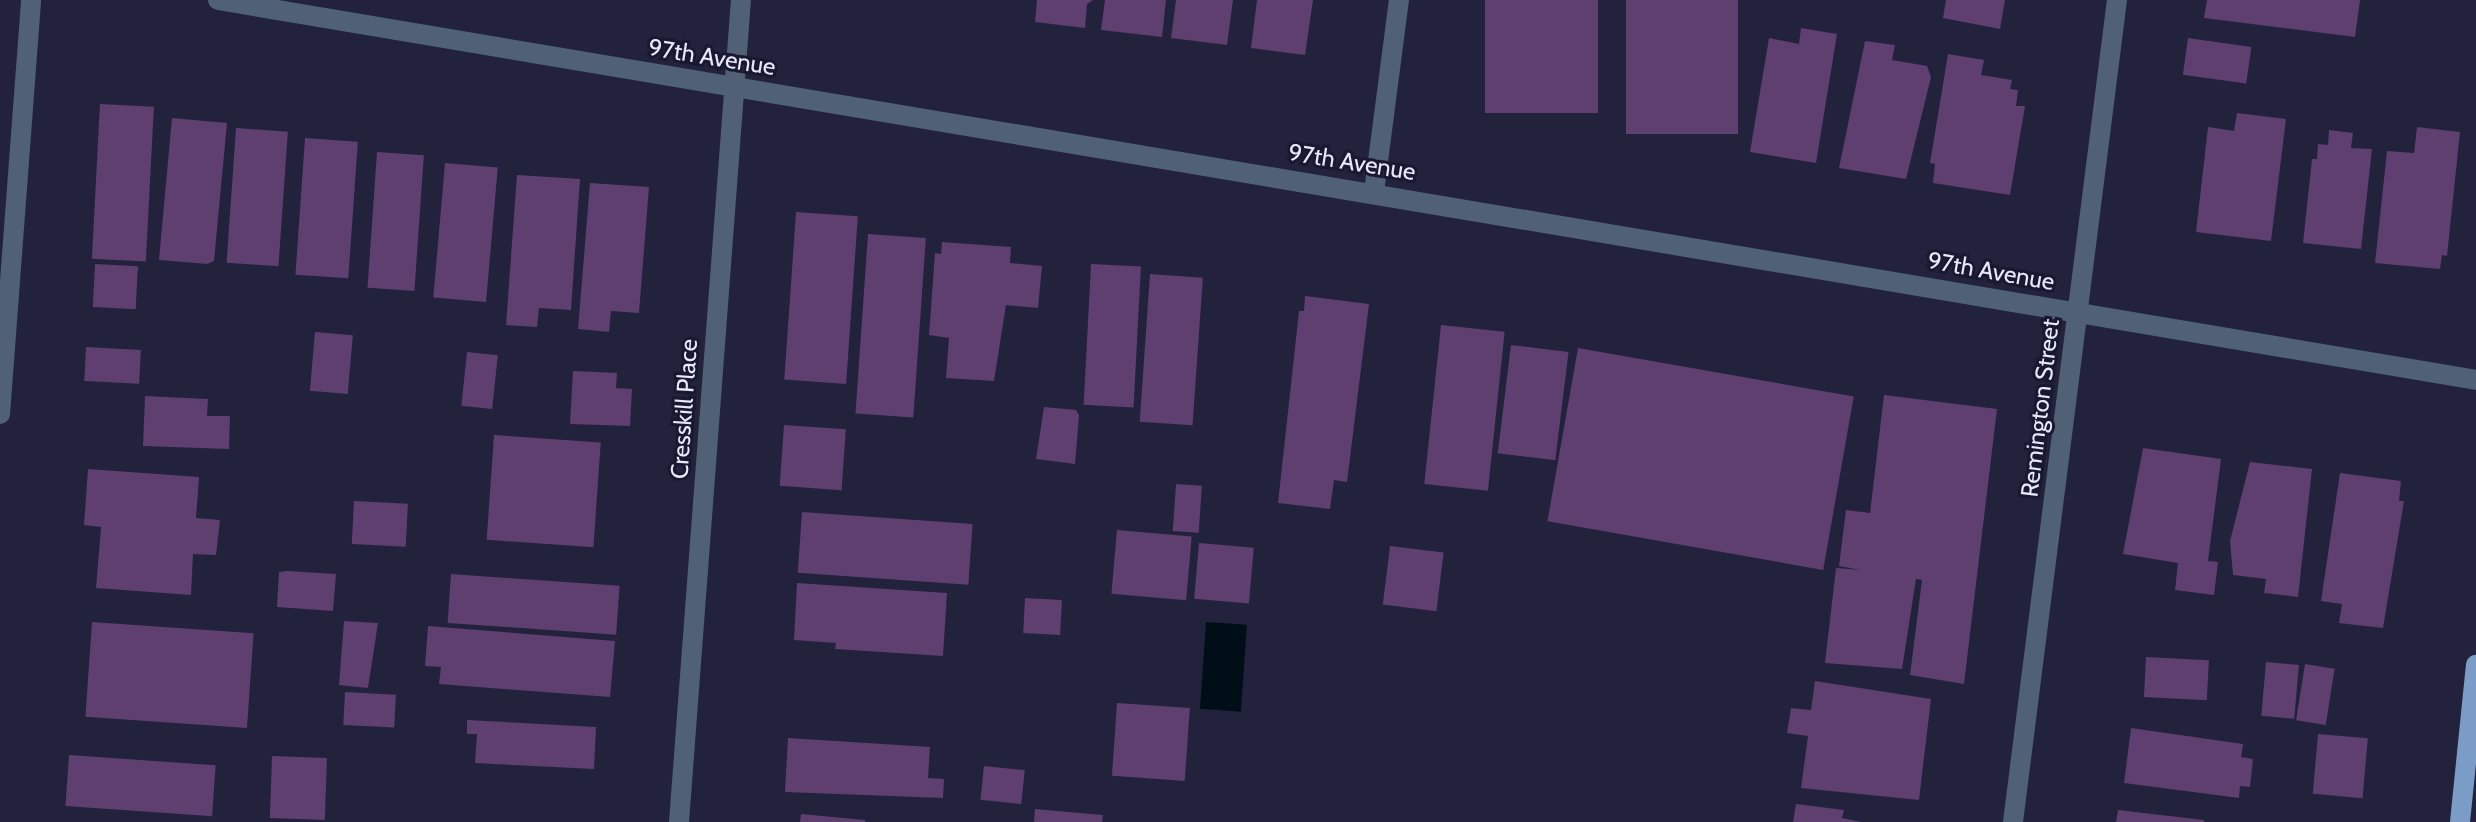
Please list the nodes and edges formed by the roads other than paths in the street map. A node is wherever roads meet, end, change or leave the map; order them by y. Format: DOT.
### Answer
graph roads {
  1 [pos="31,0"];
  2 [pos="218,0"];
  3 [pos="741,0"];
  4 [pos="1399,0"];
  5 [pos="2117,0"];
  6 [pos="735,86"];
  7 [pos="1374,192"];
  8 [pos="2078,312"];
  9 [pos="2476,380"];
  10 [pos="0,414"];
  11 [pos="2476,665"];
  12 [pos="679,822"];
  13 [pos="2013,822"];
  14 [pos="2460,822"];
  1 -- 10 [label="street"];
  2 -- 6 [label="street, 97th Avenue"];
  3 -- 6 [label="street, Cresskill Place"];
  4 -- 7 [label="street"];
  5 -- 8 [label="street, Remington Street"];
  6 -- 7 [label="street, 97th Avenue"];
  6 -- 12 [label="street, Cresskill Place"];
  7 -- 8 [label="street, 97th Avenue"];
  8 -- 9 [label="street, 97th Avenue"];
  8 -- 13 [label="street, Remington Street"];
  11 -- 14 [label="main road"];
}
